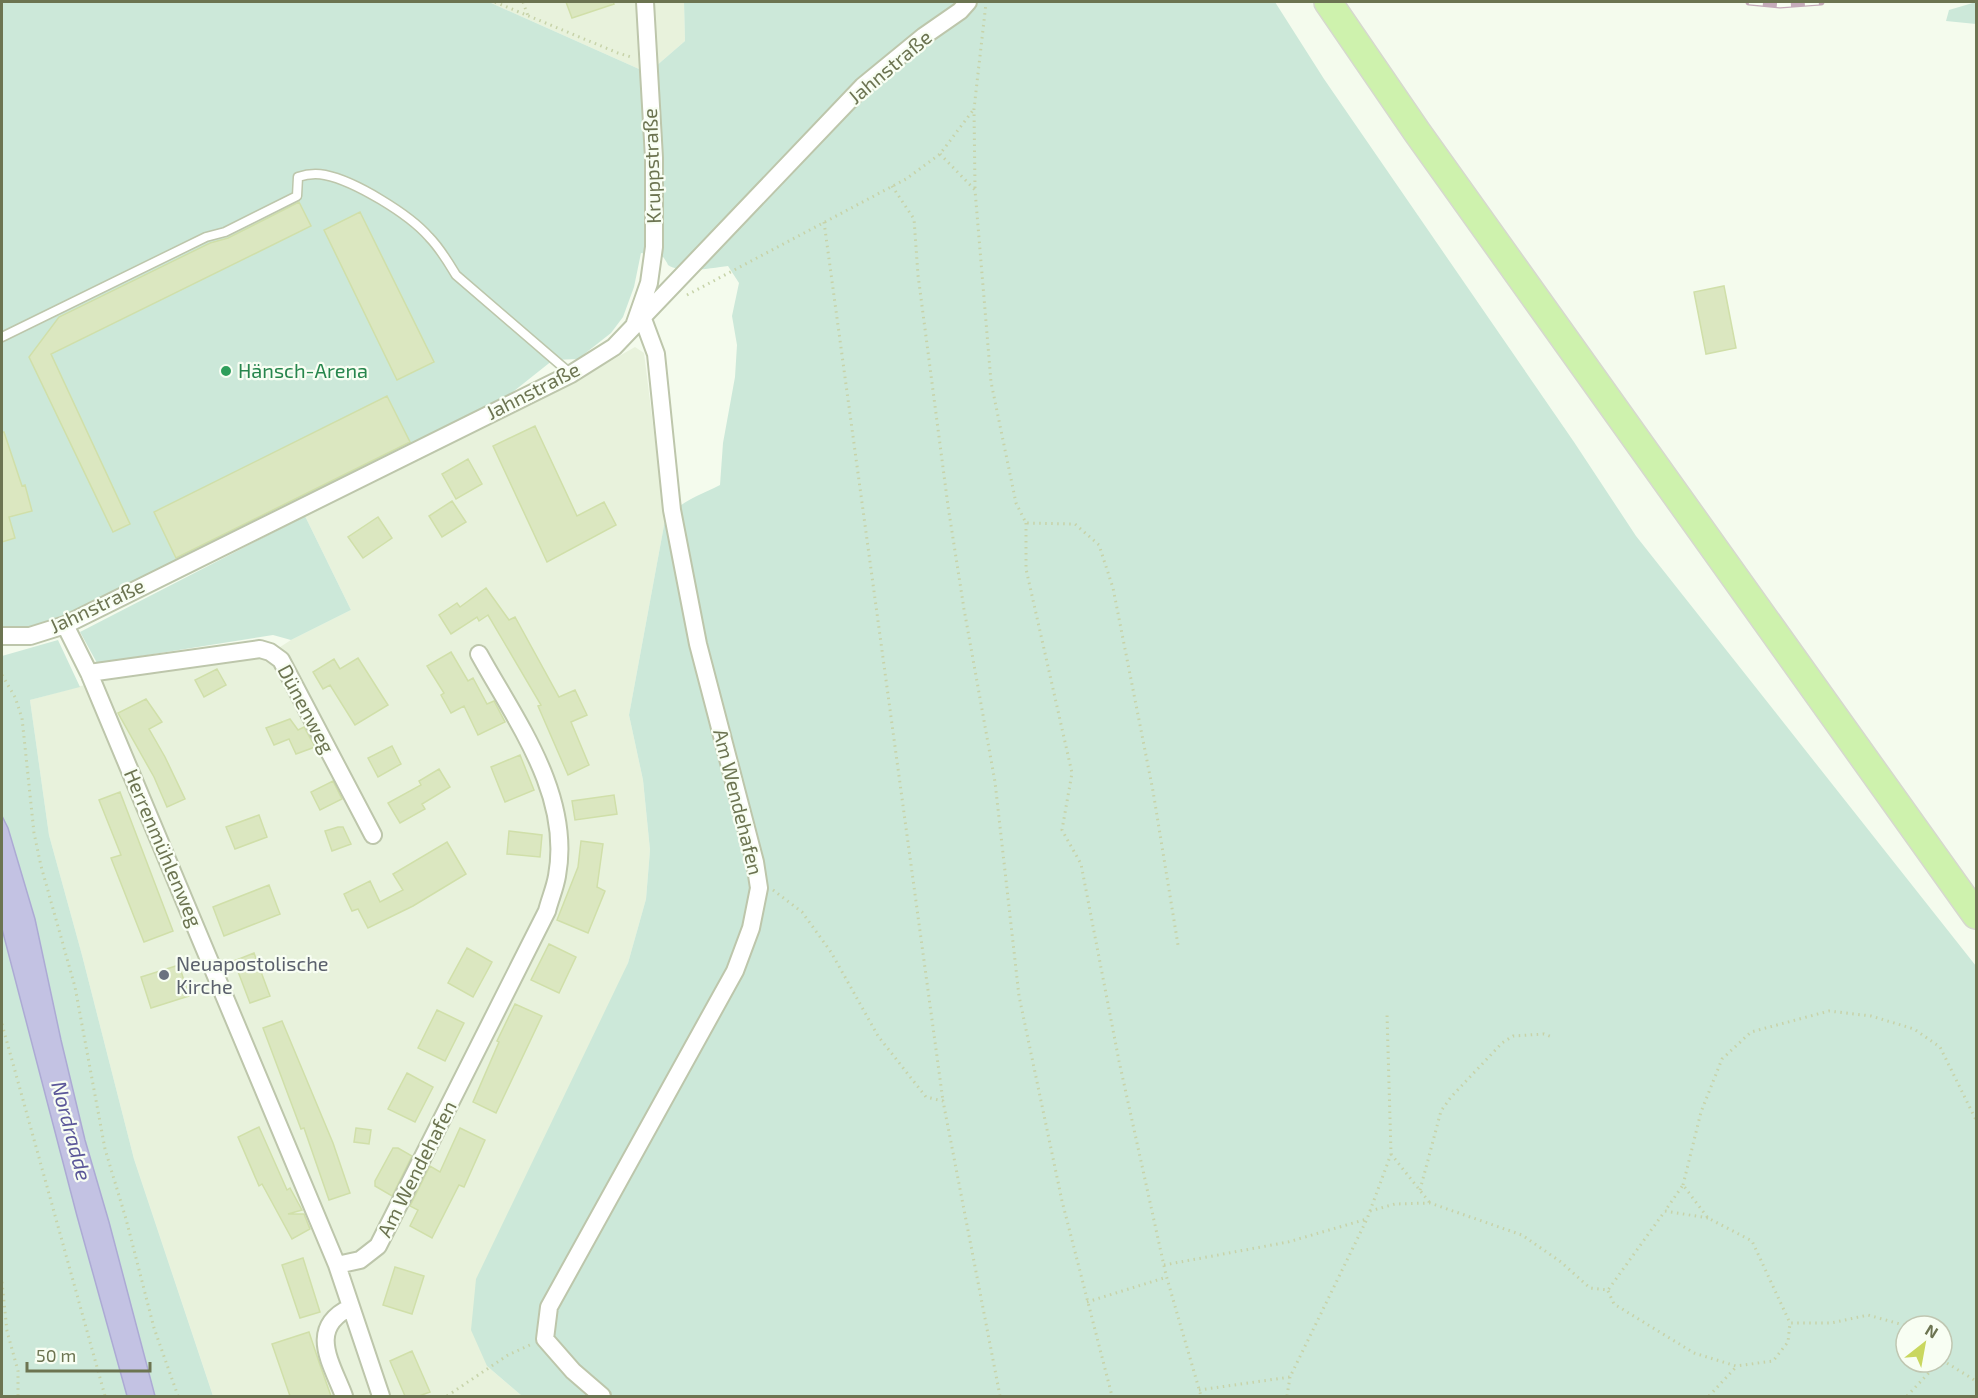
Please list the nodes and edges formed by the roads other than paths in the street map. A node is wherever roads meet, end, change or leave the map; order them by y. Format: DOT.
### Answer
graph roads {
  1 [pos="645,2"];
  2 [pos="968,2"];
  3 [pos="1328,2"];
  4 [pos="638,323"];
  5 [pos="2,337"];
  6 [pos="571,374"];
  7 [pos="65,625"];
  8 [pos="2,636"];
  9 [pos="479,654"];
  10 [pos="89,673"];
  11 [pos="373,835"];
  12 [pos="1977,915"];
  13 [pos="337,1266"];
  14 [pos="351,1307"];
  15 [pos="344,1396"];
  16 [pos="381,1396"];
  17 [pos="603,1396"];
  1 -- 4 [label="street, Kruppstraße"];
  2 -- 4 [label="street, Jahnstraße"];
  3 -- 12 [label="main road"];
  4 -- 6 [label="street, Jahnstraße"];
  4 -- 17 [label="street, Am Wendehafen"];
  5 -- 6 [label="lane"];
  6 -- 7 [label="street, Jahnstraße"];
  7 -- 8 [label="street, Jahnstraße"];
  7 -- 10 [label="street, Herrenmühlenweg"];
  9 -- 13 [label="street, Am Wendehafen"];
  10 -- 11 [label="street, Dünenweg"];
  10 -- 13 [label="street, Herrenmühlenweg"];
  13 -- 14 [label="street, Herrenmühlenweg"];
  14 -- 15 [label="street"];
  14 -- 16 [label="street, Herrenmühlenweg"];
}
